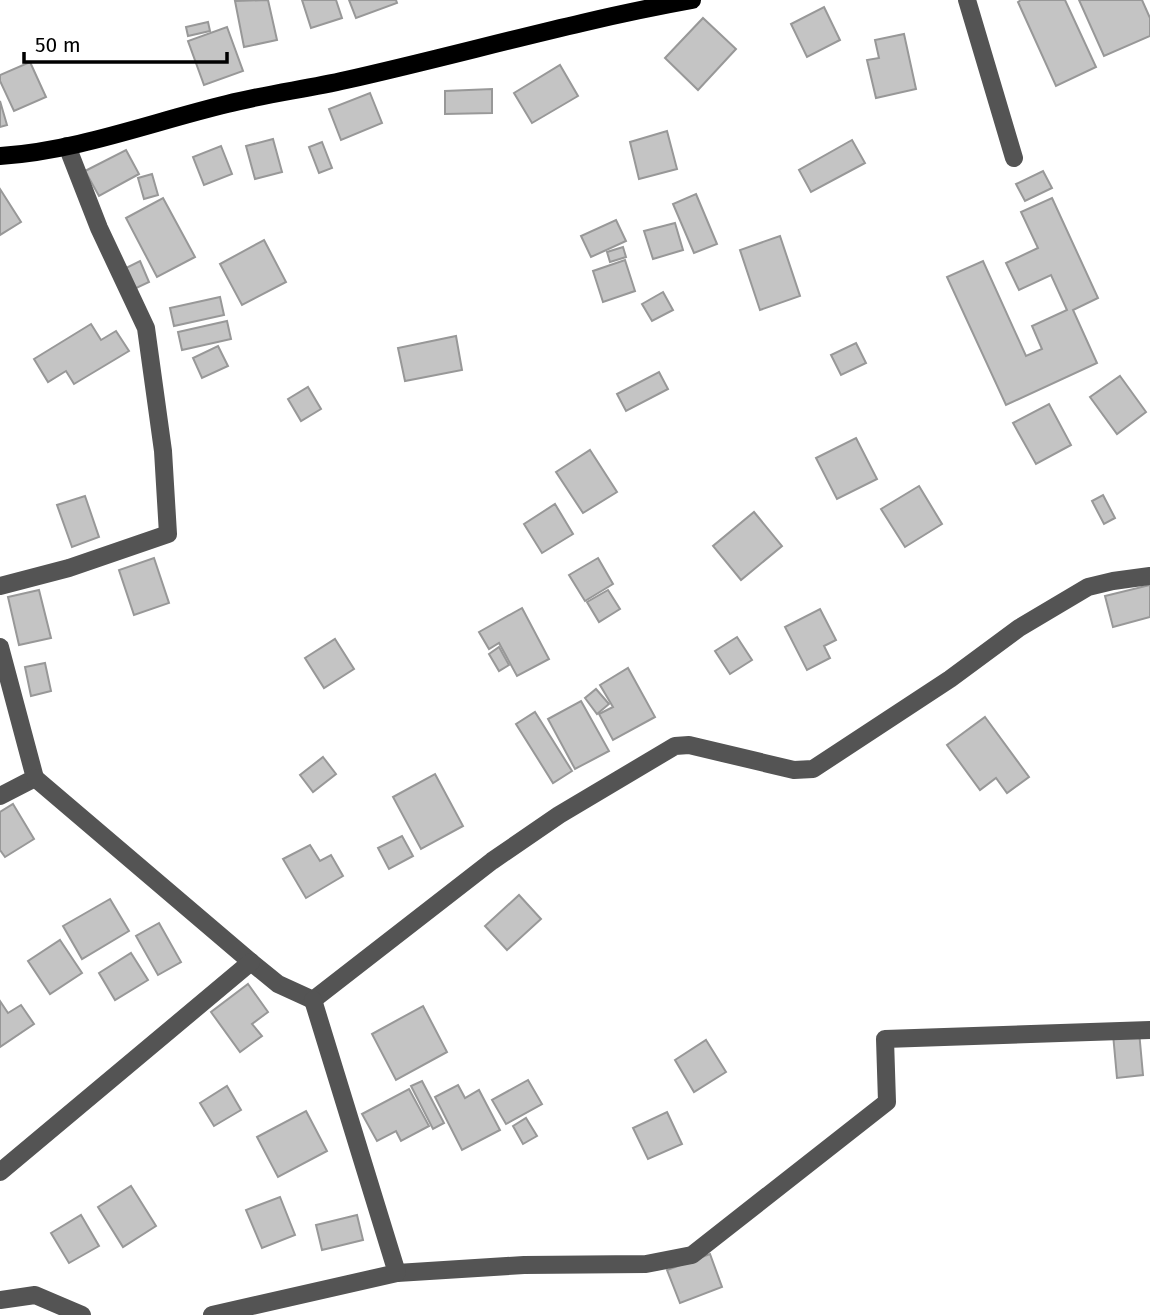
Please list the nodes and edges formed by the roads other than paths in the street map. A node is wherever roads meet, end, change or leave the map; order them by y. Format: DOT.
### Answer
graph roads {
  1 [pos="692,0"];
  2 [pos="967,0"];
  3 [pos="67,146"];
  4 [pos="0,156"];
  5 [pos="1014,158"];
  6 [pos="1150,576"];
  7 [pos="0,586"];
  8 [pos="0,647"];
  9 [pos="35,778"];
  10 [pos="0,796"];
  11 [pos="251,962"];
  12 [pos="313,1000"];
  13 [pos="1150,1030"];
  14 [pos="0,1172"];
  15 [pos="397,1273"];
  16 [pos="0,1300"];
  17 [pos="82,1315"];
  18 [pos="212,1315"];
  1 -- 3 [label="main road"];
  2 -- 5 [label="street"];
  3 -- 4 [label="main road"];
  3 -- 7 [label="street"];
  6 -- 12 [label="street"];
  8 -- 9 [label="street"];
  9 -- 10 [label="street"];
  9 -- 11 [label="street"];
  11 -- 12 [label="street"];
  11 -- 14 [label="street"];
  12 -- 15 [label="street"];
  13 -- 15 [label="street"];
  15 -- 18 [label="street"];
  16 -- 17 [label="street"];
}
